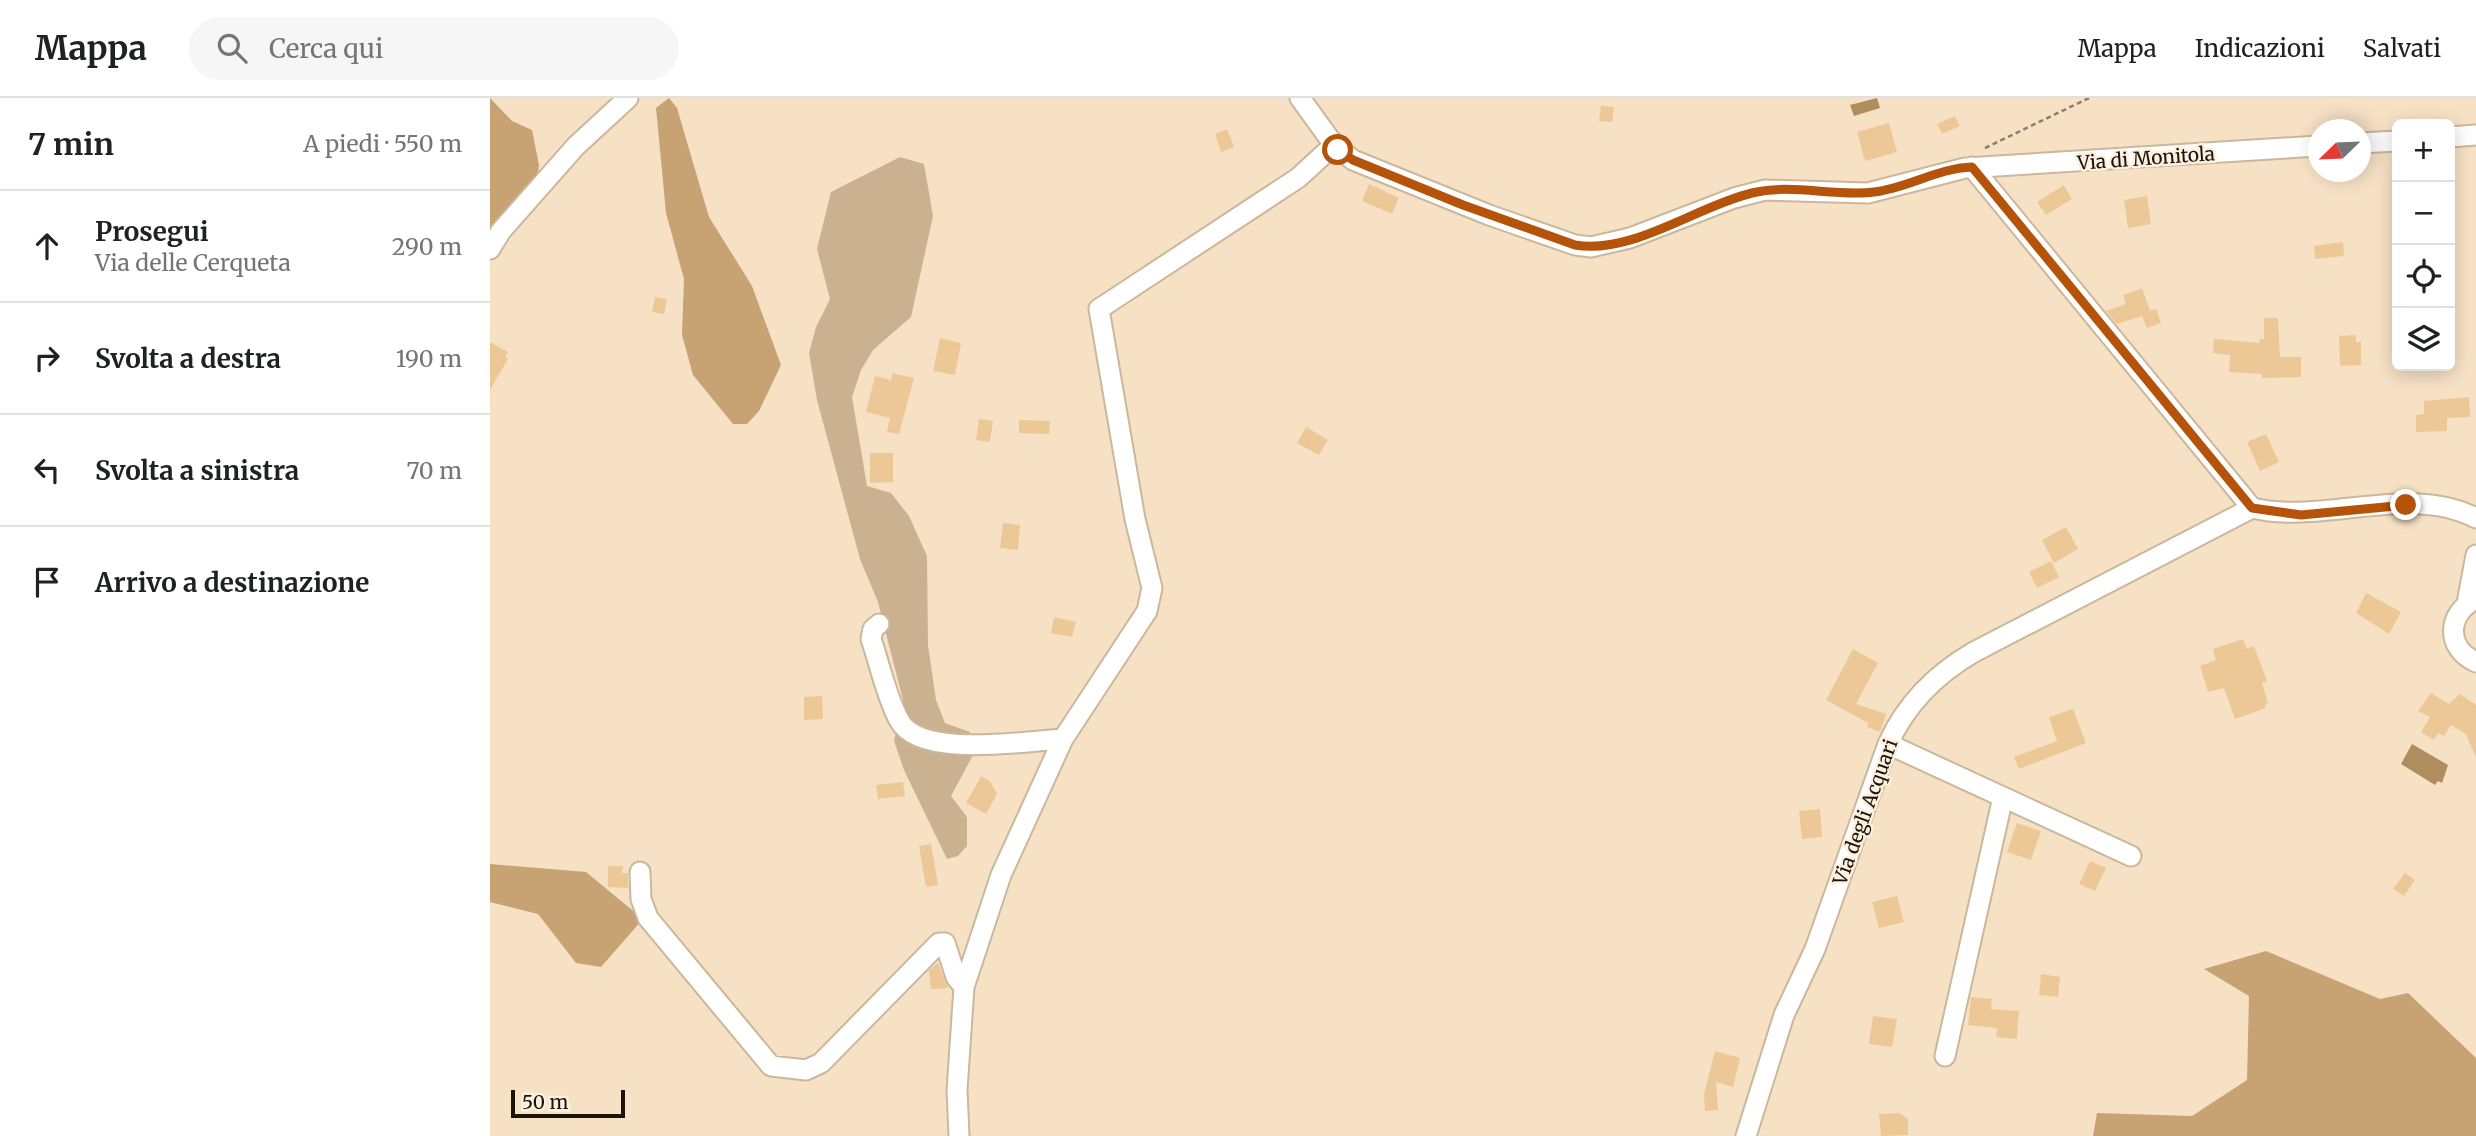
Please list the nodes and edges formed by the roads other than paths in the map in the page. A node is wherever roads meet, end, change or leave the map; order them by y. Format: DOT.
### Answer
graph roads {
  1 [pos="628,98"];
  2 [pos="1300,98"];
  3 [pos="2476,135"];
  4 [pos="2455,137"];
  5 [pos="2392,141"];
  6 [pos="2371,142"];
  7 [pos="1334,145"];
  8 [pos="2308,147"];
  9 [pos="1972,167"];
  10 [pos="490,249"];
  11 [pos="2252,508"];
  12 [pos="2476,518"];
  13 [pos="2476,555"];
  14 [pos="2472,601"];
  15 [pos="878,624"];
  16 [pos="2476,662"];
  17 [pos="1063,739"];
  18 [pos="1888,744"];
  19 [pos="2003,797"];
  20 [pos="2131,856"];
  21 [pos="640,872"];
  22 [pos="964,987"];
  23 [pos="1945,1056"];
  24 [pos="959,1136"];
  25 [pos="1746,1136"];
  1 -- 10 [label="street"];
  2 -- 7 [label="street"];
  3 -- 4 [label="street"];
  5 -- 6 [label="street"];
  7 -- 9 [label="street, Via di Monitola"];
  7 -- 17 [label="street"];
  8 -- 9 [label="street, Via di Monitola"];
  9 -- 11 [label="street"];
  11 -- 12 [label="street"];
  11 -- 18 [label="street, Via degli Acquari"];
  13 -- 14 [label="street"];
  14 -- 16 [label="street"];
  15 -- 17 [label="street"];
  17 -- 22 [label="street"];
  18 -- 19 [label="street"];
  18 -- 25 [label="street, Via degli Acquari"];
  19 -- 20 [label="street"];
  19 -- 23 [label="street"];
  21 -- 22 [label="street"];
  22 -- 24 [label="street"];
}
